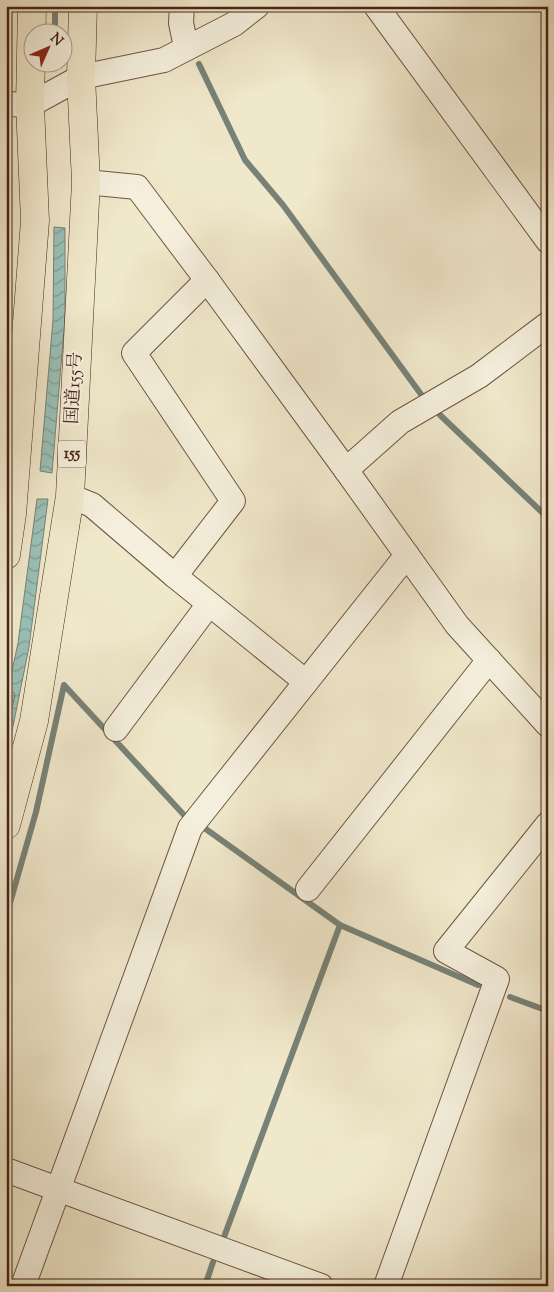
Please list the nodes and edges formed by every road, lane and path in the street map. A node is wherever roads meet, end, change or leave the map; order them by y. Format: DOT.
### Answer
graph roads {
  1 [pos="32,6"];
  2 [pos="83,6"];
  3 [pos="182,6"];
  4 [pos="257,6"];
  5 [pos="376,6"];
  6 [pos="186,47"];
  7 [pos="81,77"];
  8 [pos="18,104"];
  9 [pos="86,182"];
  10 [pos="548,241"];
  11 [pos="207,280"];
  12 [pos="548,324"];
  13 [pos="346,470"];
  14 [pos="70,496"];
  15 [pos="6,555"];
  16 [pos="407,555"];
  17 [pos="175,576"];
  18 [pos="209,604"];
  19 [pos="489,660"];
  20 [pos="306,682"];
  21 [pos="548,725"];
  22 [pos="116,729"];
  23 [pos="548,824"];
  24 [pos="6,825"];
  25 [pos="308,889"];
  26 [pos="6,1170"];
  27 [pos="58,1189"];
  28 [pos="23,1286"];
  29 [pos="321,1286"];
  30 [pos="386,1286"];
  1 -- 8 [label="highway"];
  2 -- 7 [label="highway, 国道155号 / 155"];
  3 -- 6 [label="street"];
  4 -- 6 [label="street"];
  5 -- 10 [label="street"];
  6 -- 7 [label="street"];
  7 -- 8 [label="street"];
  7 -- 9 [label="highway, 国道155号 / 155"];
  8 -- 15 [label="highway"];
  9 -- 11 [label="street"];
  9 -- 14 [label="highway, 国道155号 / 155"];
  11 -- 13 [label="street"];
  11 -- 17 [label="street"];
  12 -- 13 [label="street"];
  13 -- 16 [label="street"];
  14 -- 17 [label="street"];
  14 -- 24 [label="highway, 国道155号 / 155"];
  16 -- 19 [label="street"];
  16 -- 20 [label="street"];
  17 -- 18 [label="street"];
  18 -- 20 [label="street"];
  18 -- 22 [label="street"];
  19 -- 21 [label="street"];
  19 -- 25 [label="street"];
  20 -- 27 [label="street"];
  23 -- 30 [label="street"];
  26 -- 27 [label="street"];
  27 -- 28 [label="street"];
  27 -- 29 [label="street"];
}
